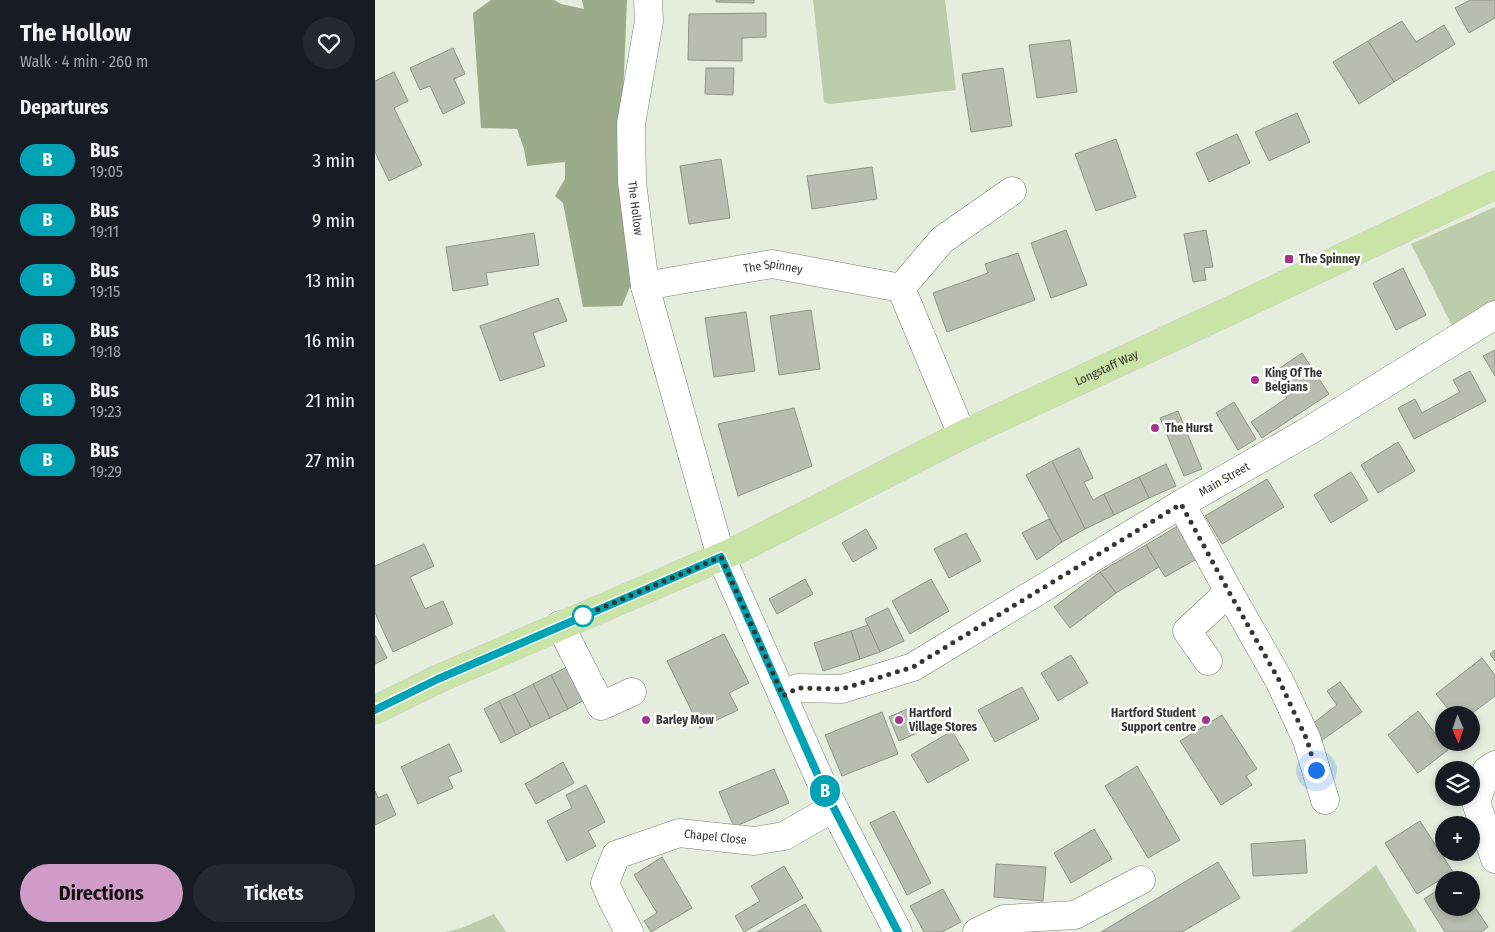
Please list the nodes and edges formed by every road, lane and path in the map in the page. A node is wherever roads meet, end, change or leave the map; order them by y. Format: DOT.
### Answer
graph roads {
  1 [pos="648,0"];
  2 [pos="1495,185"];
  3 [pos="1013,191"];
  4 [pos="645,286"];
  5 [pos="901,288"];
  6 [pos="1495,315"];
  7 [pos="962,435"];
  8 [pos="1181,504"];
  9 [pos="721,557"];
  10 [pos="1229,592"];
  11 [pos="560,626"];
  12 [pos="1208,660"];
  13 [pos="632,692"];
  14 [pos="783,696"];
  15 [pos="375,710"];
  16 [pos="1495,765"];
  17 [pos="1325,800"];
  18 [pos="833,808"];
  19 [pos="1495,858"];
  20 [pos="1141,880"];
  21 [pos="629,932"];
  22 [pos="898,932"];
  23 [pos="977,932"];
  1 -- 4 [label="street, The Hollow"];
  2 -- 7 [label="main road, Longstaff Way"];
  3 -- 5 [label="street"];
  4 -- 5 [label="street, The Spinney"];
  4 -- 9 [label="street, The Hollow"];
  5 -- 7 [label="street"];
  6 -- 8 [label="street, Main Street"];
  7 -- 9 [label="main road, Longstaff Way"];
  8 -- 10 [label="street"];
  8 -- 14 [label="street, Main Street"];
  9 -- 11 [label="main road"];
  9 -- 14 [label="street, The Hollow"];
  10 -- 12 [label="street"];
  10 -- 17 [label="street"];
  11 -- 13 [label="street"];
  11 -- 15 [label="main road"];
  14 -- 18 [label="street, The Hollow"];
  16 -- 19 [label="street"];
  18 -- 21 [label="street, Chapel Close"];
  18 -- 22 [label="street, The Hollow"];
  20 -- 23 [label="street"];
}
